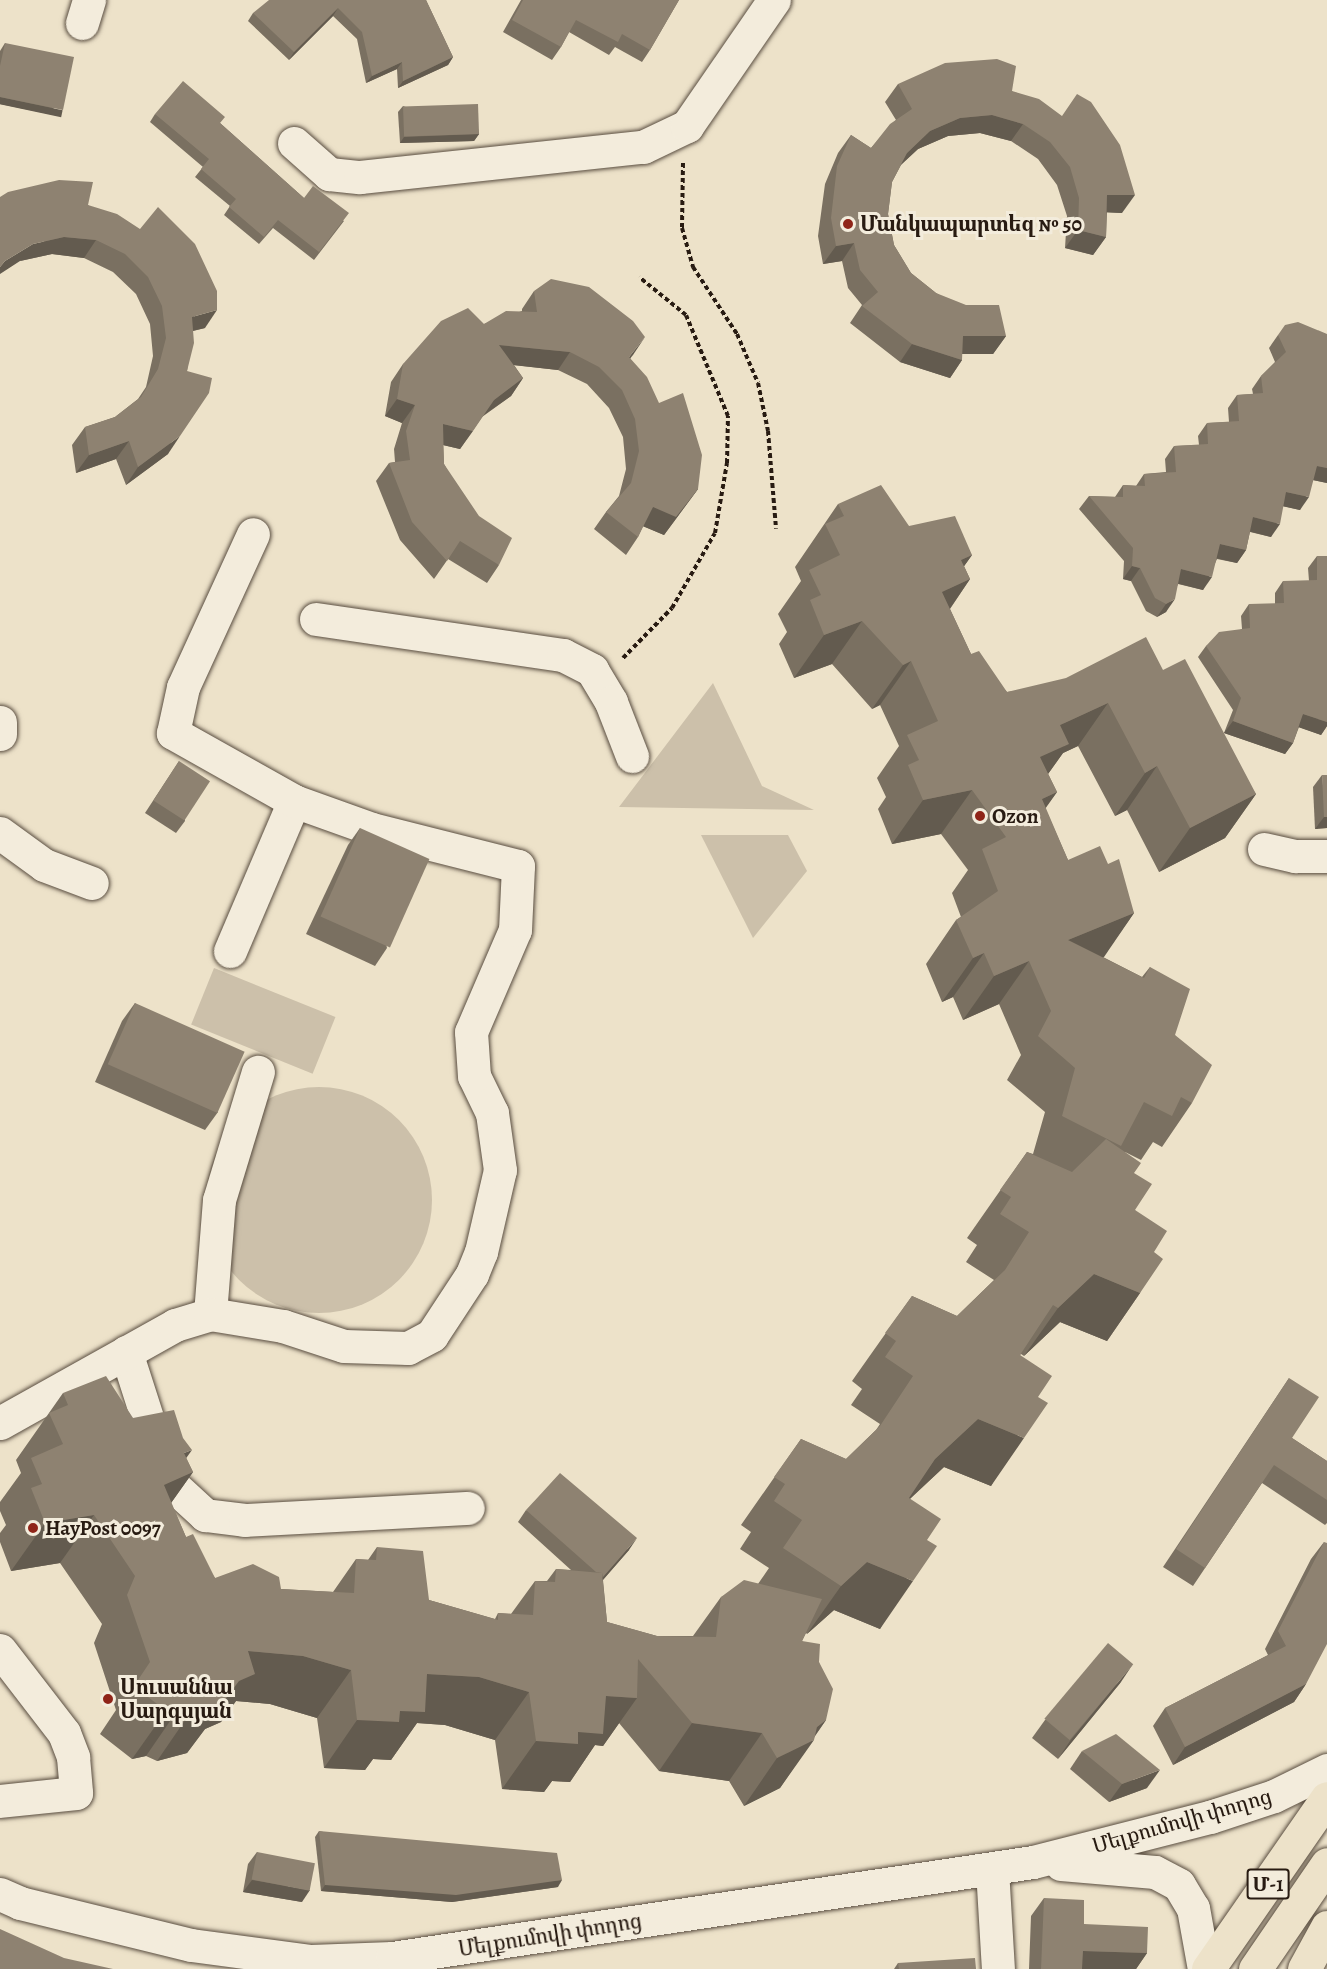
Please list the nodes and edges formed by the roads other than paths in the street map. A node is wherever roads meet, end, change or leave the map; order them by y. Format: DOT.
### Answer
graph roads {
  1 [pos="774,0"];
  2 [pos="294,143"];
  3 [pos="254,534"];
  4 [pos="316,619"];
  5 [pos="0,722"];
  6 [pos="0,734"];
  7 [pos="632,756"];
  8 [pos="294,801"];
  9 [pos="0,833"];
  10 [pos="1264,849"];
  11 [pos="1327,856"];
  12 [pos="92,883"];
  13 [pos="230,951"];
  14 [pos="258,1072"];
  15 [pos="210,1314"];
  16 [pos="126,1352"];
  17 [pos="0,1424"];
  18 [pos="468,1508"];
  19 [pos="0,1650"];
  20 [pos="1327,1770"];
  21 [pos="1327,1798"];
  22 [pos="0,1801"];
  23 [pos="1033,1862"];
  24 [pos="1327,1864"];
  25 [pos="992,1869"];
  26 [pos="0,1894"];
  27 [pos="1327,1927"];
  28 [pos="393,1964"];
  29 [pos="998,1969"];
  30 [pos="1206,1969"];
  31 [pos="1255,1969"];
  32 [pos="1304,1969"];
  1 -- 2 [label="street"];
  3 -- 8 [label="street"];
  4 -- 7 [label="street"];
  5 -- 6 [label="street"];
  8 -- 13 [label="street"];
  8 -- 15 [label="street"];
  9 -- 12 [label="street"];
  10 -- 11 [label="street"];
  14 -- 15 [label="street"];
  15 -- 16 [label="street"];
  16 -- 17 [label="street"];
  16 -- 18 [label="street"];
  19 -- 22 [label="street"];
  20 -- 23 [label="street, Մելքումովի փողոց"];
  21 -- 30 [label="highway, Մ-1"];
  23 -- 25 [label="street, Մելքումովի փողոց"];
  23 -- 30 [label="street, Մելքումովի փողոց"];
  24 -- 31 [label="highway"];
  25 -- 28 [label="street, Մելքումովի փողոց"];
  25 -- 29 [label="street"];
  26 -- 28 [label="street, Մելքումովի փողոց"];
  27 -- 32 [label="highway"];
}
